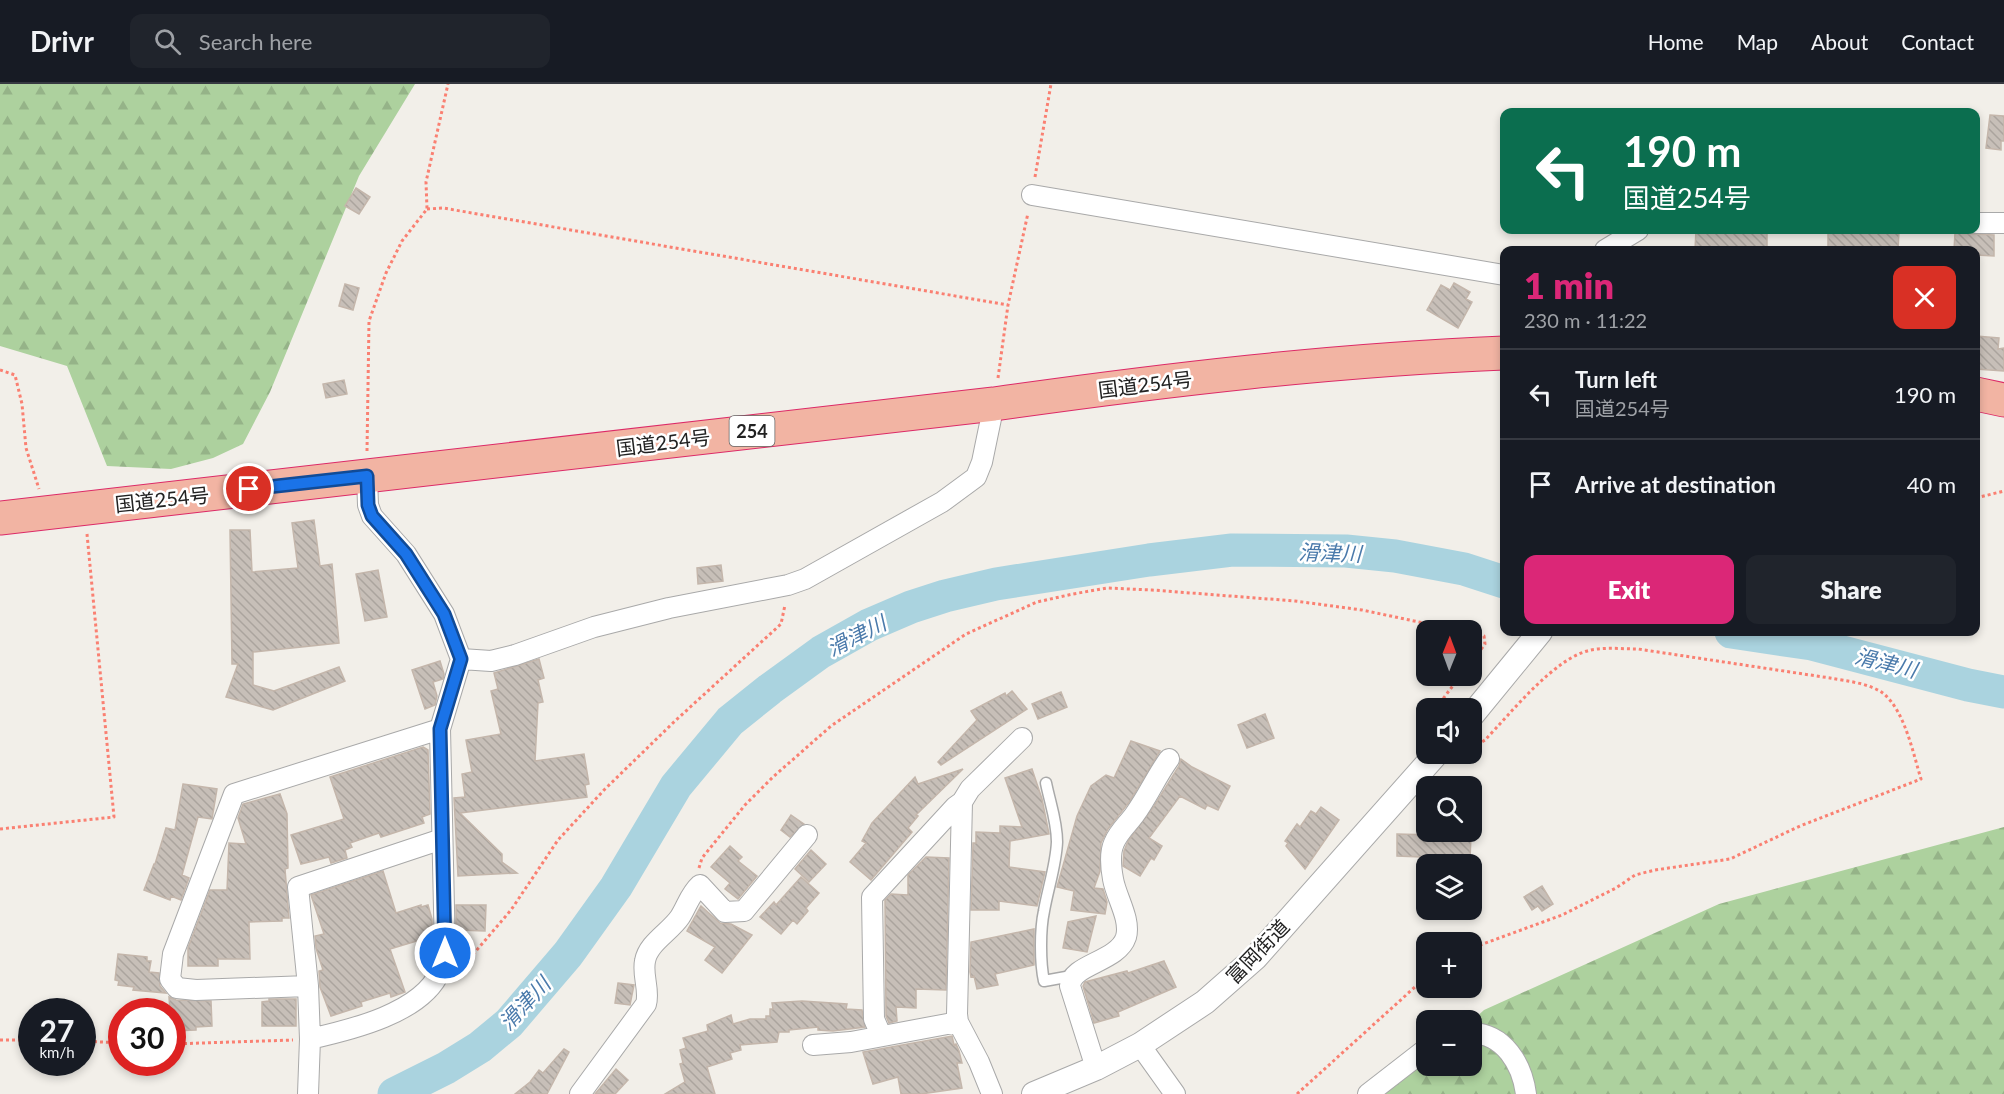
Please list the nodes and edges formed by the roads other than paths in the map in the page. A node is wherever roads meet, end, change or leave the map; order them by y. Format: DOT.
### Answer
graph roads {
  1 [pos="1032,195"];
  2 [pos="1980,223"];
  3 [pos="2004,224"];
  4 [pos="1631,234"];
  5 [pos="1612,246"];
  6 [pos="1500,274"];
  7 [pos="1500,353"];
  8 [pos="1980,395"];
  9 [pos="2004,400"];
  10 [pos="994,404"];
  11 [pos="367,476"];
  12 [pos="0,518"];
  13 [pos="1536,637"];
  14 [pos="461,659"];
  15 [pos="1482,703"];
  16 [pos="440,729"];
  17 [pos="1022,738"];
  18 [pos="1169,759"];
  19 [pos="1427,764"];
  20 [pos="1046,783"];
  21 [pos="962,802"];
  22 [pos="807,835"];
  23 [pos="442,839"];
  24 [pos="1070,980"];
  25 [pos="308,986"];
  26 [pos="958,1022"];
  27 [pos="881,1035"];
  28 [pos="1482,1035"];
  29 [pos="310,1044"];
  30 [pos="1140,1045"];
  31 [pos="813,1046"];
  32 [pos="1416,1057"];
  33 [pos="1096,1068"];
  34 [pos="308,1094"];
  35 [pos="580,1094"];
  36 [pos="992,1094"];
  37 [pos="1034,1094"];
  38 [pos="1175,1094"];
  39 [pos="1368,1094"];
  40 [pos="1526,1094"];
  1 -- 6 [label="street"];
  2 -- 3 [label="street"];
  4 -- 5 [label="street"];
  7 -- 10 [label="highway, 国道254号 / 254"];
  8 -- 9 [label="highway"];
  10 -- 11 [label="highway, 国道254号 / 254"];
  10 -- 14 [label="street"];
  11 -- 12 [label="highway, 国道254号 / 254"];
  11 -- 14 [label="street"];
  13 -- 15 [label="street"];
  14 -- 16 [label="street"];
  16 -- 23 [label="street"];
  16 -- 25 [label="street"];
  17 -- 21 [label="street"];
  18 -- 24 [label="street"];
  19 -- 30 [label="street, 富岡街道"];
  20 -- 24 [label="lane"];
  21 -- 26 [label="street"];
  21 -- 27 [label="street"];
  22 -- 35 [label="street"];
  23 -- 25 [label="street"];
  23 -- 29 [label="street"];
  24 -- 33 [label="street"];
  25 -- 29 [label="street"];
  26 -- 27 [label="street"];
  26 -- 36 [label="street"];
  27 -- 31 [label="street"];
  28 -- 40 [label="street"];
  29 -- 34 [label="street"];
  30 -- 33 [label="street, 富岡街道"];
  30 -- 38 [label="street"];
  32 -- 39 [label="street"];
  33 -- 37 [label="street, 富岡街道"];
}
